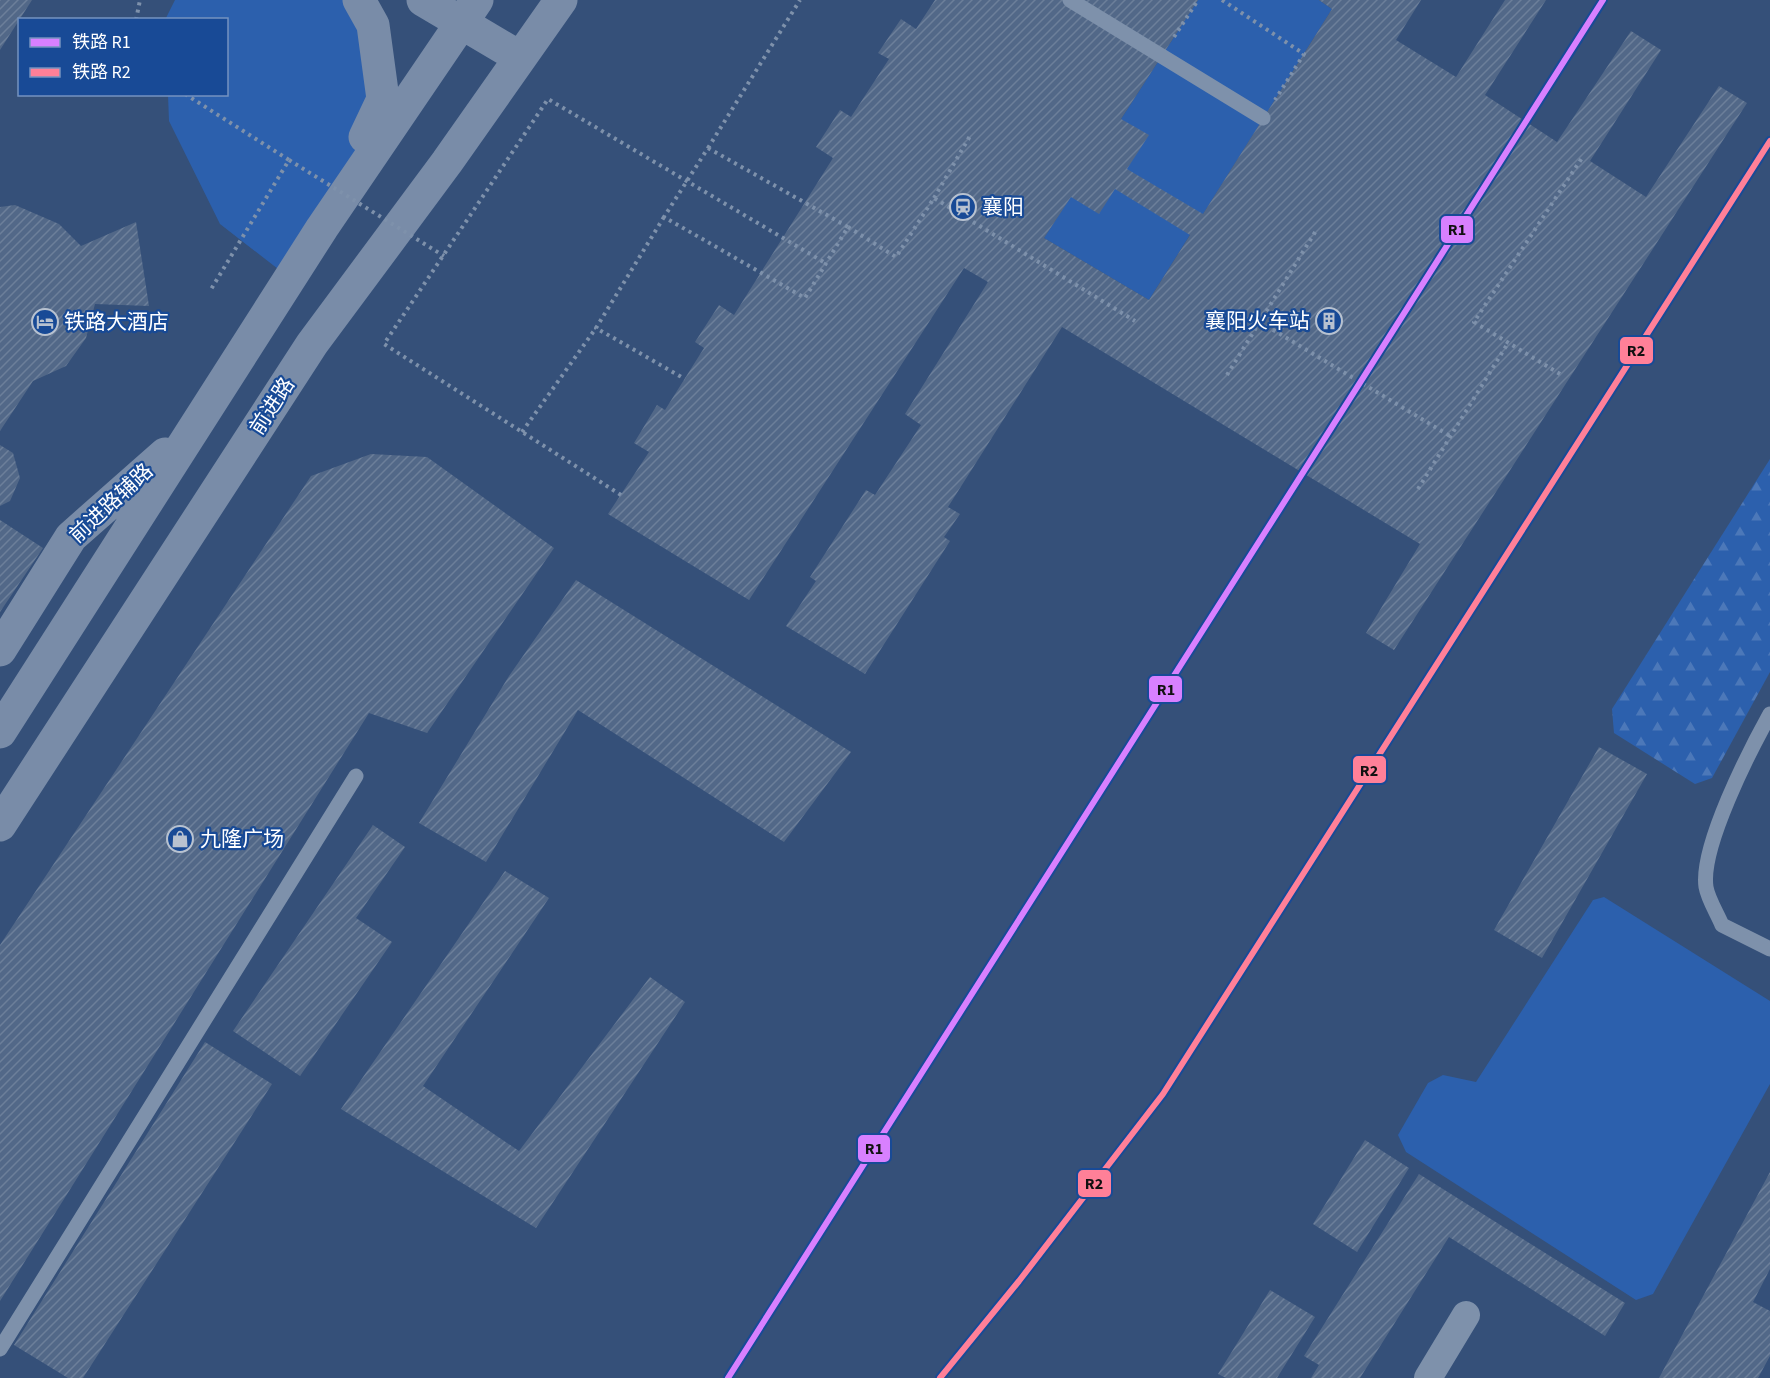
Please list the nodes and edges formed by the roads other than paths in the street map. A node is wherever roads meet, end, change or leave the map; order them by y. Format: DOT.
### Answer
graph roads {
  1 [pos="359,0"];
  2 [pos="423,0"];
  3 [pos="561,0"];
  4 [pos="1070,0"];
  5 [pos="469,12"];
  6 [pos="519,57"];
  7 [pos="1263,118"];
  8 [pos="322,228"];
  9 [pos="195,427"];
  10 [pos="0,650"];
  11 [pos="1770,714"];
  12 [pos="0,732"];
  13 [pos="356,776"];
  14 [pos="0,825"];
  15 [pos="1770,949"];
  16 [pos="1466,1315"];
  17 [pos="0,1349"];
  18 [pos="1428,1378"];
  1 -- 8 [label="main road"];
  2 -- 5 [label="main road"];
  3 -- 6 [label="main road, 前进路"];
  4 -- 7 [label="lane"];
  5 -- 6 [label="main road"];
  5 -- 8 [label="main road"];
  6 -- 14 [label="main road, 前进路"];
  8 -- 9 [label="main road"];
  9 -- 10 [label="main road, 前进路辅路"];
  9 -- 12 [label="main road"];
  11 -- 15 [label="lane"];
  13 -- 17 [label="lane"];
  16 -- 18 [label="street"];
}
